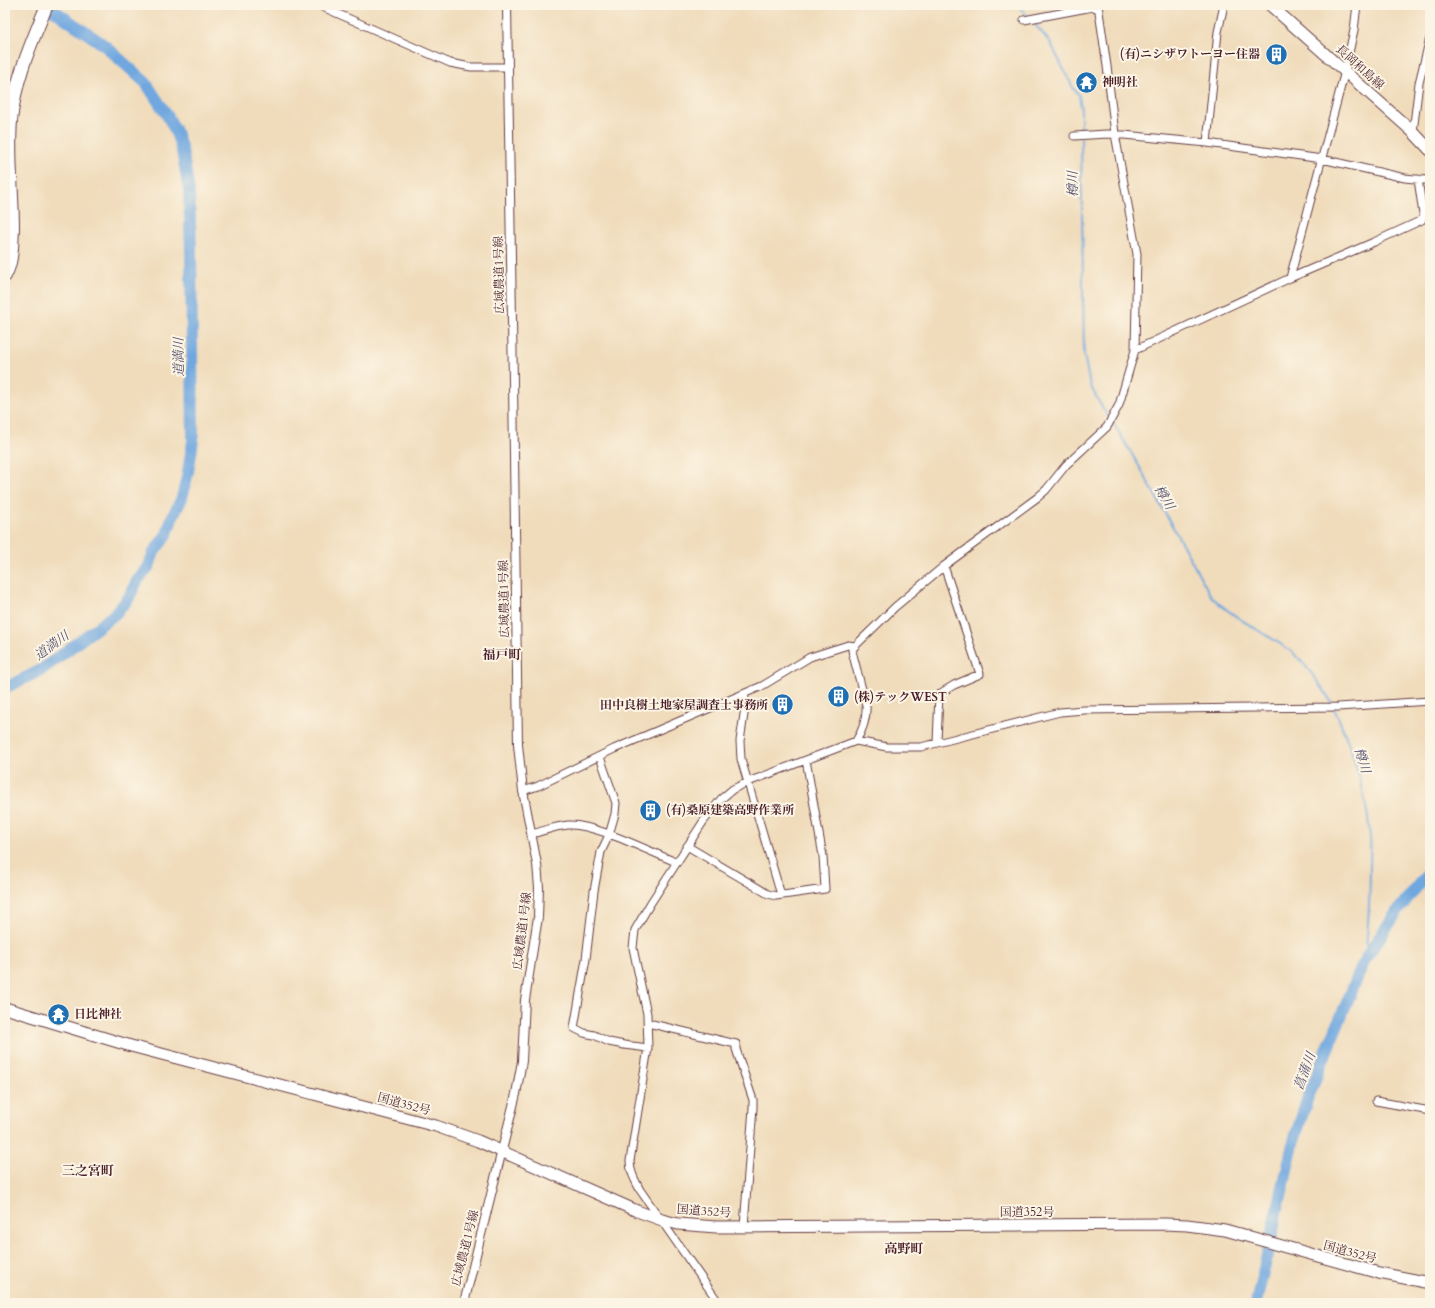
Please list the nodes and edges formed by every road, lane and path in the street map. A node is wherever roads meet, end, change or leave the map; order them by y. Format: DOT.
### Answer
graph roads {
  1 [pos="47,5"];
  2 [pos="318,5"];
  3 [pos="507,5"];
  4 [pos="1098,5"];
  5 [pos="1224,5"];
  6 [pos="1270,5"];
  7 [pos="1357,5"];
  8 [pos="1026,20"];
  9 [pos="1430,38"];
  10 [pos="508,67"];
  11 [pos="1345,71"];
  12 [pos="1413,132"];
  13 [pos="1116,134"];
  14 [pos="1074,136"];
  15 [pos="1207,143"];
  16 [pos="1430,150"];
  17 [pos="1322,159"];
  18 [pos="10,165"];
  19 [pos="1418,179"];
  20 [pos="1430,179"];
  21 [pos="5,245"];
  22 [pos="5,276"];
  23 [pos="1290,278"];
  24 [pos="1135,350"];
  25 [pos="944,566"];
  26 [pos="855,646"];
  27 [pos="743,694"];
  28 [pos="1430,701"];
  29 [pos="856,741"];
  30 [pos="937,744"];
  31 [pos="600,757"];
  32 [pos="806,760"];
  33 [pos="748,782"];
  34 [pos="522,790"];
  35 [pos="532,834"];
  36 [pos="609,835"];
  37 [pos="687,846"];
  38 [pos="676,862"];
  39 [pos="781,895"];
  40 [pos="5,1008"];
  41 [pos="648,1023"];
  42 [pos="648,1048"];
  43 [pos="1376,1101"];
  44 [pos="1430,1111"];
  45 [pos="502,1152"];
  46 [pos="662,1220"];
  47 [pos="744,1226"];
  48 [pos="1430,1284"];
  49 [pos="464,1303"];
  50 [pos="719,1303"];
  1 -- 18 [label="highway"];
  2 -- 10 [label="street"];
  3 -- 10 [label="street, 広域農道1号線"];
  4 -- 8 [label="street"];
  4 -- 13 [label="street"];
  5 -- 15 [label="street"];
  6 -- 11 [label="main road, 長岡和島線"];
  7 -- 11 [label="street"];
  9 -- 12 [label="street"];
  10 -- 34 [label="street, 広域農道1号線"];
  11 -- 12 [label="main road, 長岡和島線"];
  11 -- 17 [label="street"];
  12 -- 16 [label="main road, 長岡和島線"];
  13 -- 14 [label="street"];
  13 -- 15 [label="street"];
  13 -- 24 [label="street"];
  15 -- 17 [label="street"];
  17 -- 19 [label="street"];
  17 -- 23 [label="street"];
  18 -- 21 [label="highway"];
  18 -- 22 [label="highway"];
  19 -- 20 [label="street"];
  19 -- 23 [label="street"];
  23 -- 24 [label="street"];
  24 -- 25 [label="street"];
  25 -- 26 [label="street"];
  25 -- 30 [label="street"];
  26 -- 27 [label="street"];
  26 -- 29 [label="street"];
  27 -- 31 [label="street"];
  27 -- 33 [label="street"];
  28 -- 30 [label="street"];
  29 -- 30 [label="street"];
  29 -- 32 [label="street"];
  31 -- 34 [label="street"];
  31 -- 36 [label="street"];
  32 -- 33 [label="street"];
  32 -- 39 [label="street"];
  33 -- 37 [label="street"];
  33 -- 39 [label="street"];
  34 -- 35 [label="street, 広域農道1号線"];
  35 -- 36 [label="street"];
  35 -- 45 [label="street, 広域農道1号線"];
  36 -- 38 [label="street"];
  36 -- 42 [label="street"];
  37 -- 38 [label="street"];
  37 -- 39 [label="street"];
  38 -- 41 [label="street"];
  40 -- 45 [label="main road, 国道352号"];
  41 -- 42 [label="street"];
  41 -- 47 [label="street"];
  42 -- 46 [label="street"];
  43 -- 44 [label="street"];
  45 -- 46 [label="main road, 国道352号"];
  45 -- 49 [label="street, 広域農道1号線"];
  46 -- 47 [label="main road, 国道352号"];
  46 -- 50 [label="street"];
  47 -- 48 [label="main road, 国道352号"];
}
